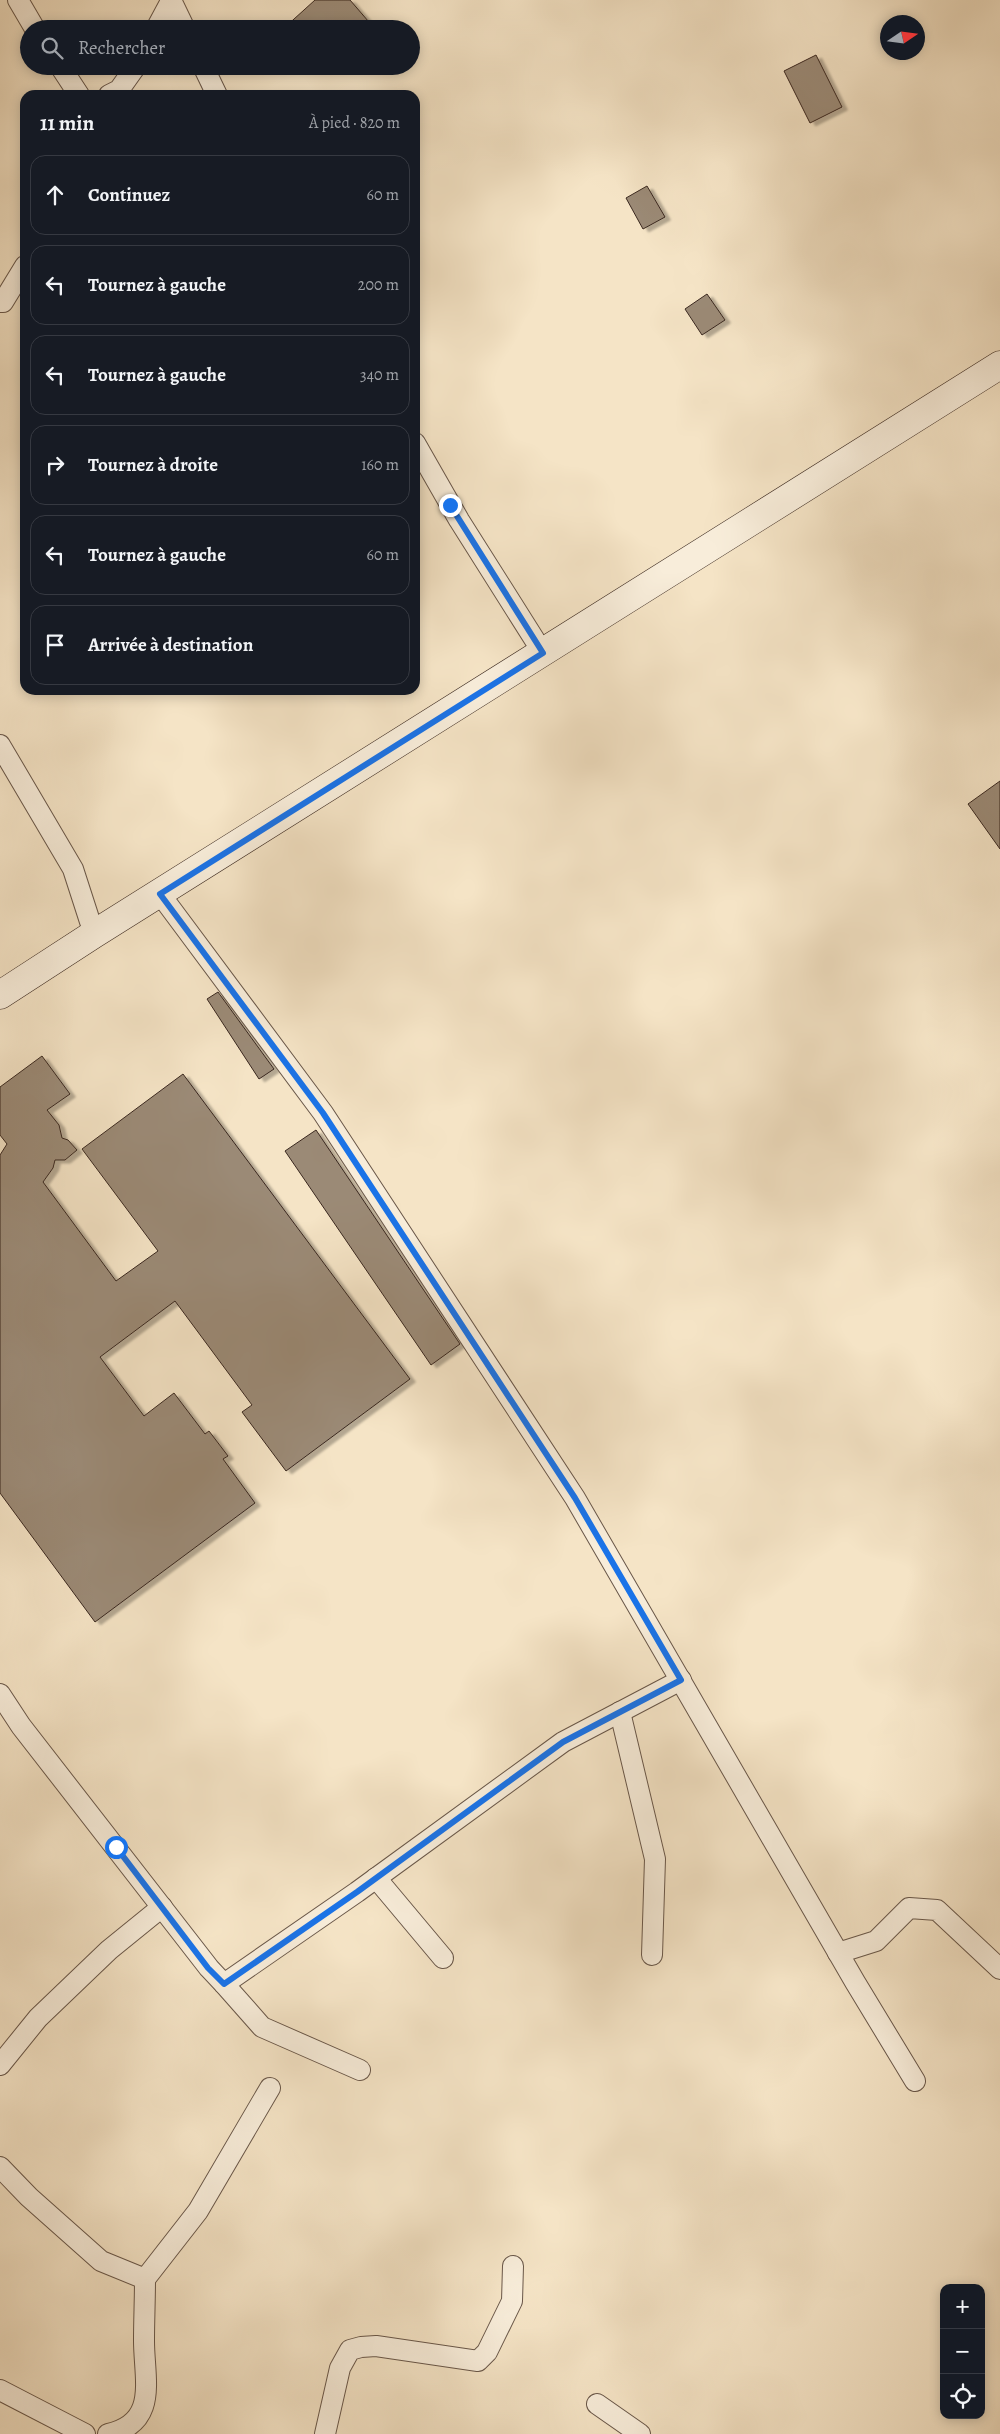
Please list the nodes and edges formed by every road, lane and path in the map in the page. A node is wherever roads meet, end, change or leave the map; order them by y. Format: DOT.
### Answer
graph roads {
  1 [pos="18,0"];
  2 [pos="171,0"];
  3 [pos="30,20"];
  4 [pos="161,20"];
  5 [pos="181,20"];
  6 [pos="66,75"];
  7 [pos="129,75"];
  8 [pos="207,75"];
  9 [pos="76,90"];
  10 [pos="117,90"];
  11 [pos="214,90"];
  12 [pos="20,274"];
  13 [pos="0,302"];
  14 [pos="1000,365"];
  15 [pos="420,452"];
  16 [pos="543,653"];
  17 [pos="0,745"];
  18 [pos="160,894"];
  19 [pos="94,934"];
  20 [pos="0,995"];
  21 [pos="681,1680"];
  22 [pos="0,1694"];
  23 [pos="620,1712"];
  24 [pos="376,1878"];
  25 [pos="162,1907"];
  26 [pos="838,1952"];
  27 [pos="652,1955"];
  28 [pos="443,1958"];
  29 [pos="1000,1969"];
  30 [pos="224,1984"];
  31 [pos="0,2065"];
  32 [pos="360,2070"];
  33 [pos="915,2081"];
  34 [pos="270,2088"];
  35 [pos="0,2167"];
  36 [pos="513,2266"];
  37 [pos="145,2279"];
  38 [pos="0,2390"];
  39 [pos="597,2404"];
  40 [pos="85,2434"];
  41 [pos="108,2434"];
  42 [pos="325,2434"];
  43 [pos="640,2434"];
  1 -- 3 [label="street"];
  2 -- 4 [label="street"];
  2 -- 5 [label="street"];
  6 -- 9 [label="street"];
  7 -- 10 [label="street"];
  8 -- 11 [label="street"];
  12 -- 13 [label="street"];
  14 -- 16 [label="main road"];
  15 -- 16 [label="street"];
  16 -- 18 [label="main road"];
  17 -- 19 [label="street"];
  18 -- 19 [label="main road"];
  18 -- 21 [label="street"];
  19 -- 20 [label="main road"];
  21 -- 23 [label="street"];
  21 -- 26 [label="street"];
  22 -- 25 [label="street"];
  23 -- 24 [label="street"];
  23 -- 27 [label="street"];
  24 -- 28 [label="street"];
  24 -- 30 [label="street"];
  25 -- 30 [label="street"];
  25 -- 31 [label="street"];
  26 -- 29 [label="street"];
  26 -- 33 [label="street"];
  30 -- 32 [label="street"];
  34 -- 37 [label="street"];
  35 -- 37 [label="street"];
  36 -- 42 [label="street"];
  37 -- 41 [label="street"];
  38 -- 40 [label="street"];
  39 -- 43 [label="street"];
}
